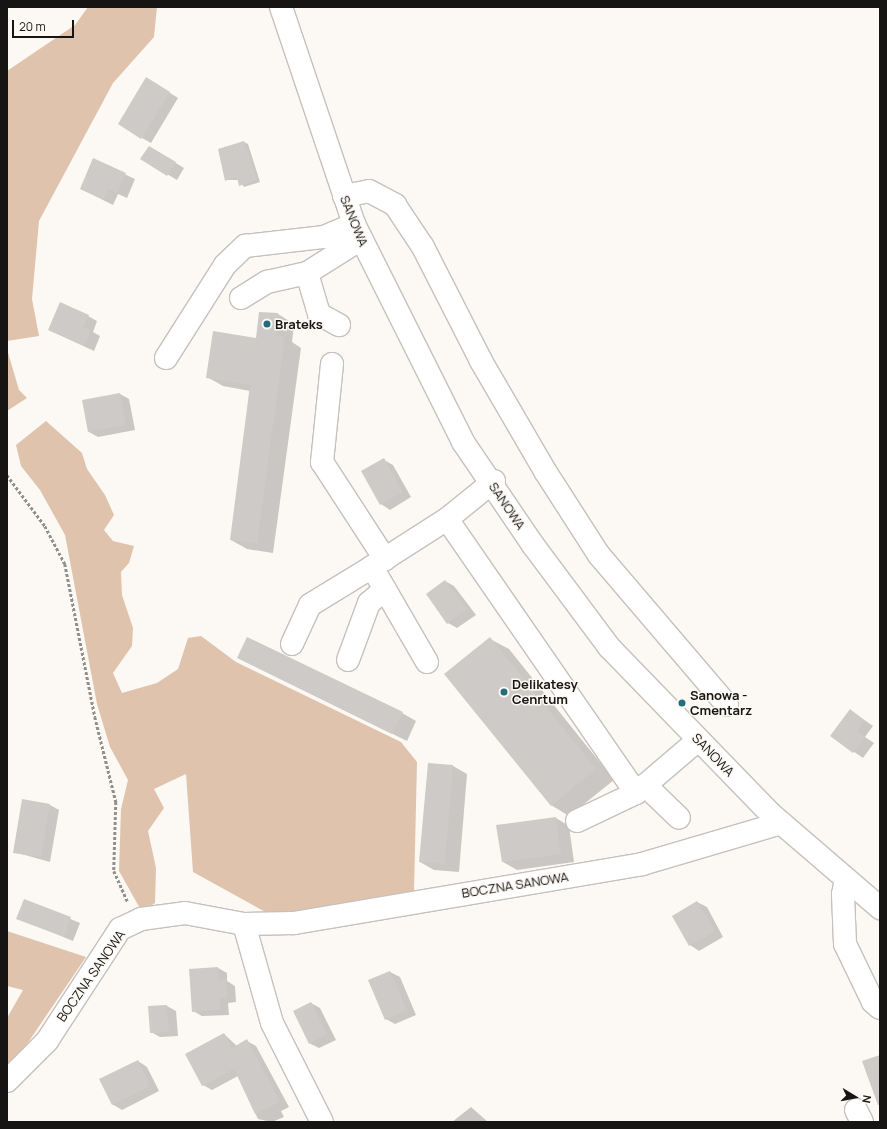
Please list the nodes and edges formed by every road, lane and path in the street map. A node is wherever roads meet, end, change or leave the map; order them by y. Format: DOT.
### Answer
graph roads {
  1 [pos="281,7"];
  2 [pos="344,196"];
  3 [pos="357,232"];
  4 [pos="307,273"];
  5 [pos="241,298"];
  6 [pos="339,325"];
  7 [pos="166,358"];
  8 [pos="332,364"];
  9 [pos="7,475"];
  10 [pos="492,482"];
  11 [pos="447,519"];
  12 [pos="379,563"];
  13 [pos="385,589"];
  14 [pos="292,644"];
  15 [pos="348,660"];
  16 [pos="427,662"];
  17 [pos="728,705"];
  18 [pos="698,740"];
  19 [pos="640,789"];
  20 [pos="679,818"];
  21 [pos="577,821"];
  22 [pos="780,823"];
  23 [pos="846,879"];
  24 [pos="880,908"];
  25 [pos="141,919"];
  26 [pos="244,924"];
  27 [pos="880,1008"];
  28 [pos="7,1081"];
  29 [pos="322,1122"];
  1 -- 2 [label="main road, SANOWA"];
  2 -- 3 [label="main road, SANOWA"];
  2 -- 17 [label="main road"];
  3 -- 4 [label="main road"];
  3 -- 7 [label="main road"];
  3 -- 10 [label="main road, SANOWA"];
  4 -- 5 [label="main road"];
  4 -- 6 [label="main road"];
  8 -- 12 [label="main road"];
  9 -- 25 [label="path"];
  10 -- 11 [label="main road"];
  10 -- 18 [label="main road, SANOWA"];
  11 -- 12 [label="main road"];
  11 -- 19 [label="main road"];
  12 -- 13 [label="main road"];
  12 -- 14 [label="main road"];
  13 -- 15 [label="main road"];
  13 -- 16 [label="main road"];
  18 -- 19 [label="main road"];
  18 -- 22 [label="main road, SANOWA"];
  19 -- 20 [label="main road"];
  19 -- 21 [label="main road"];
  22 -- 23 [label="main road, SANOWA"];
  22 -- 26 [label="main road, BOCZNA SANOWA"];
  23 -- 24 [label="main road, SANOWA"];
  23 -- 27 [label="main road"];
  25 -- 26 [label="main road, BOCZNA SANOWA"];
  25 -- 28 [label="main road, BOCZNA SANOWA"];
  26 -- 29 [label="main road"];
}
